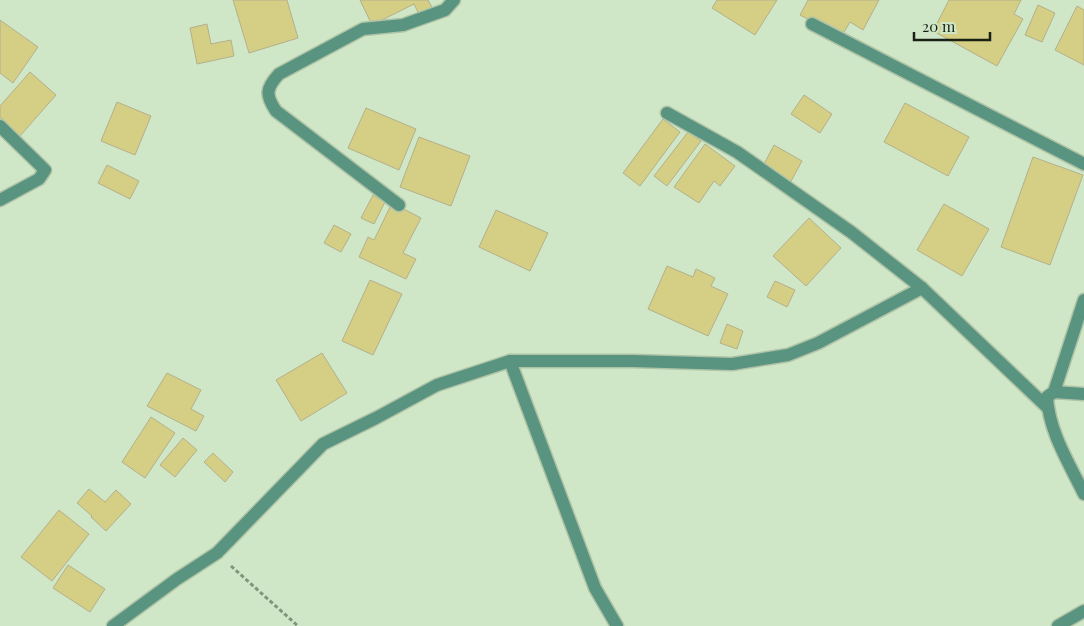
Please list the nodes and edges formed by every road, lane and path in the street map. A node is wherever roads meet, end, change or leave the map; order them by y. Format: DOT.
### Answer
graph roads {
  1 [pos="454,0"];
  2 [pos="812,24"];
  3 [pos="667,113"];
  4 [pos="0,126"];
  5 [pos="1084,164"];
  6 [pos="0,200"];
  7 [pos="399,205"];
  8 [pos="922,288"];
  9 [pos="1084,300"];
  10 [pos="510,361"];
  11 [pos="1054,392"];
  12 [pos="1084,394"];
  13 [pos="1048,408"];
  14 [pos="1084,494"];
  15 [pos="218,553"];
  16 [pos="1084,611"];
  17 [pos="113,626"];
  18 [pos="298,626"];
  19 [pos="617,626"];
  20 [pos="1058,626"];
  1 -- 7 [label="street"];
  2 -- 5 [label="street"];
  3 -- 8 [label="street"];
  4 -- 6 [label="street"];
  8 -- 10 [label="street"];
  8 -- 13 [label="street"];
  9 -- 11 [label="street"];
  10 -- 15 [label="street"];
  10 -- 19 [label="street"];
  11 -- 12 [label="street"];
  11 -- 13 [label="street"];
  13 -- 14 [label="street"];
  15 -- 17 [label="street"];
  15 -- 18 [label="path"];
  16 -- 20 [label="street"];
}
